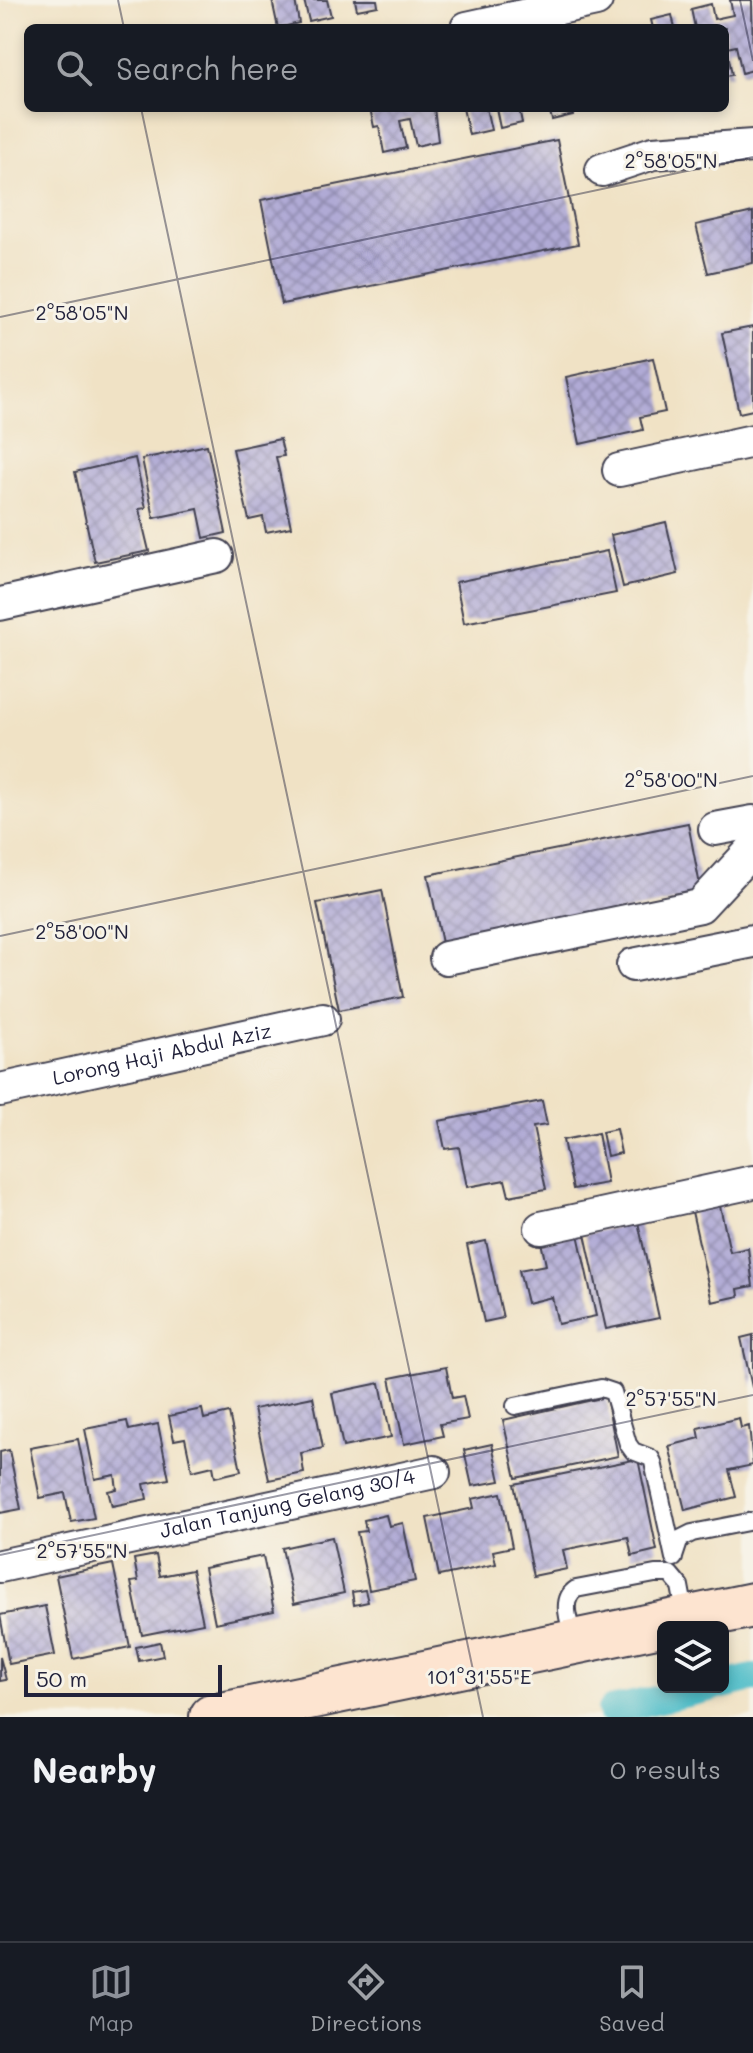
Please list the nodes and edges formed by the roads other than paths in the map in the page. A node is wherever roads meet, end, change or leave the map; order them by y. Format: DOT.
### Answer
graph roads {
  1 [pos="596,0"];
  2 [pos="485,24"];
  3 [pos="753,146"];
  4 [pos="602,170"];
  5 [pos="753,441"];
  6 [pos="619,470"];
  7 [pos="217,556"];
  8 [pos="0,604"];
  9 [pos="753,822"];
  10 [pos="715,829"];
  11 [pos="753,849"];
  12 [pos="753,941"];
  13 [pos="446,958"];
  14 [pos="633,965"];
  15 [pos="323,1019"];
  16 [pos="0,1090"];
  17 [pos="753,1182"];
  18 [pos="541,1228"];
  19 [pos="515,1406"];
  20 [pos="434,1472"];
  21 [pos="753,1521"];
  22 [pos="674,1558"];
  23 [pos="0,1566"];
  24 [pos="683,1602"];
  25 [pos="753,1605"];
  26 [pos="324,1705"];
  27 [pos="212,1717"];
  1 -- 2 [label="street"];
  3 -- 4 [label="street"];
  5 -- 6 [label="street"];
  7 -- 8 [label="street"];
  9 -- 10 [label="street"];
  11 -- 13 [label="street"];
  12 -- 14 [label="street"];
  15 -- 16 [label="street, Lorong Haji Abdul Aziz"];
  17 -- 18 [label="street"];
  19 -- 22 [label="lane"];
  20 -- 23 [label="street, Jalan Tanjung Gelang 30/4"];
  21 -- 22 [label="lane"];
  22 -- 24 [label="lane"];
  24 -- 25 [label="street"];
  24 -- 26 [label="street"];
  26 -- 27 [label="street"];
}
